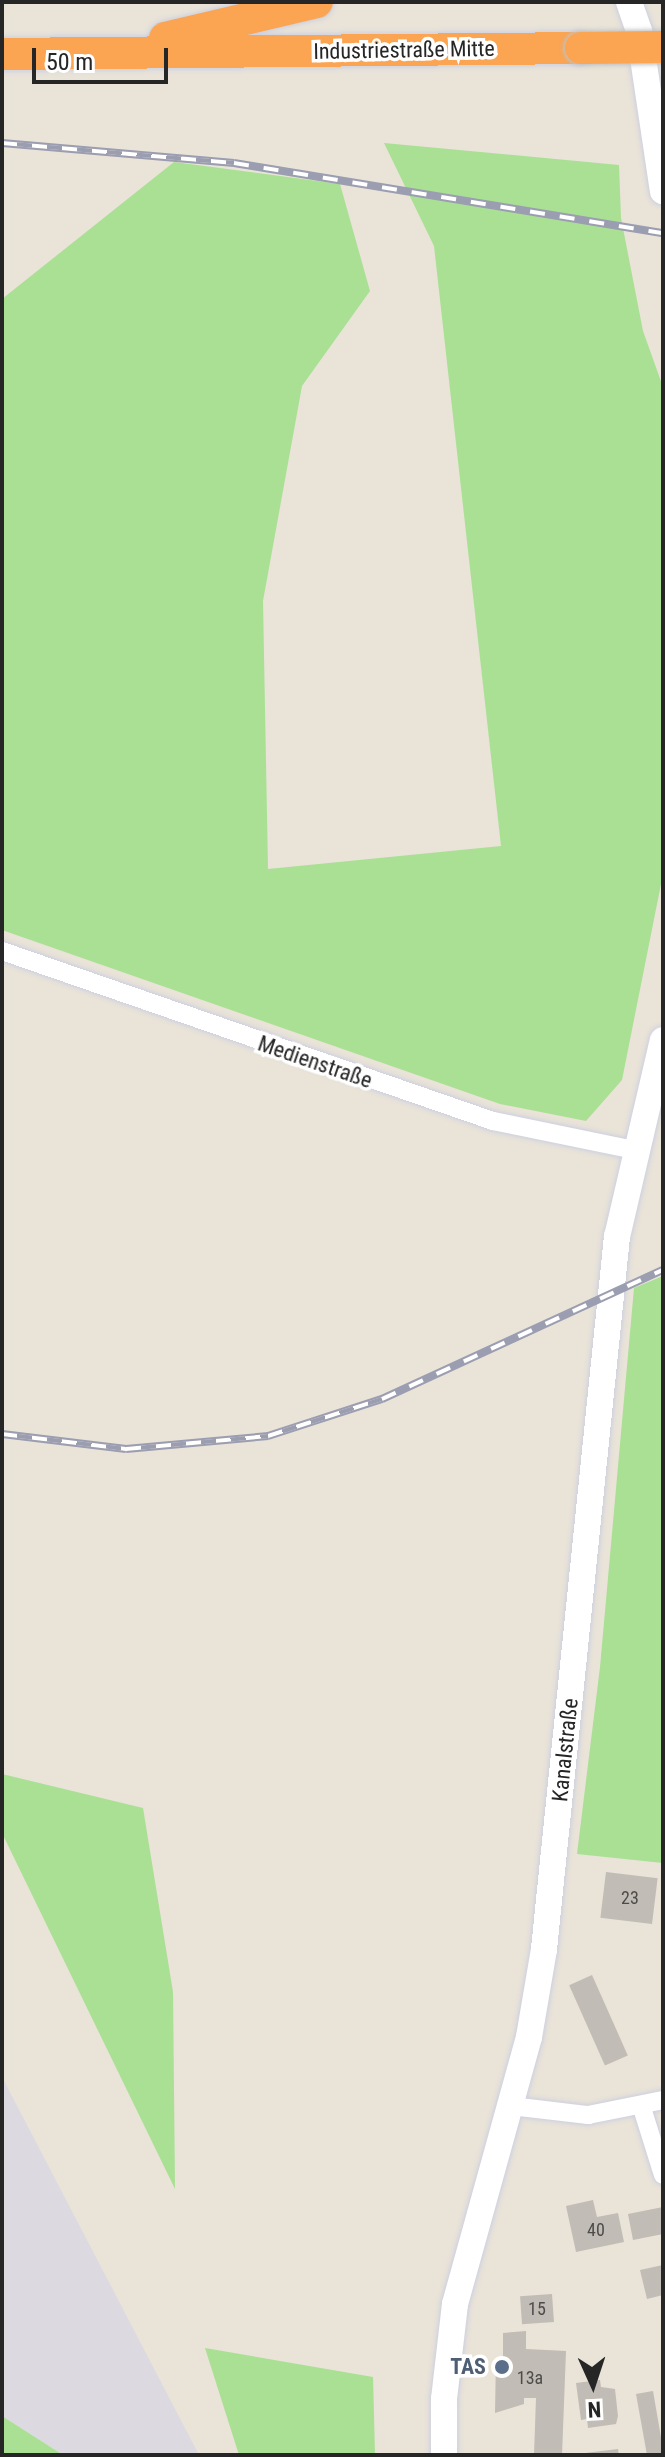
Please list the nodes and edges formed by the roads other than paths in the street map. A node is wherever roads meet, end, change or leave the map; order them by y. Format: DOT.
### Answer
graph roads {
  1 [pos="317,2"];
  2 [pos="629,2"];
  3 [pos="640,2"];
  4 [pos="651,39"];
  5 [pos="2,54"];
  6 [pos="663,191"];
  7 [pos="2,951"];
  8 [pos="663,1040"];
  9 [pos="634,1150"];
  10 [pos="663,2100"];
  11 [pos="511,2106"];
  12 [pos="642,2108"];
  13 [pos="663,2175"];
  14 [pos="444,2455"];
  1 -- 5 [label="highway"];
  2 -- 4 [label="street"];
  3 -- 4 [label="street"];
  4 -- 5 [label="highway, Industriestraße Mitte, bridge"];
  4 -- 6 [label="street"];
  7 -- 9 [label="street, Medienstraße"];
  8 -- 9 [label="street, Kanalstraße"];
  9 -- 11 [label="street, Kanalstraße"];
  10 -- 12 [label="street"];
  11 -- 12 [label="street"];
  11 -- 14 [label="street, Kanalstraße"];
  12 -- 13 [label="street"];
}
